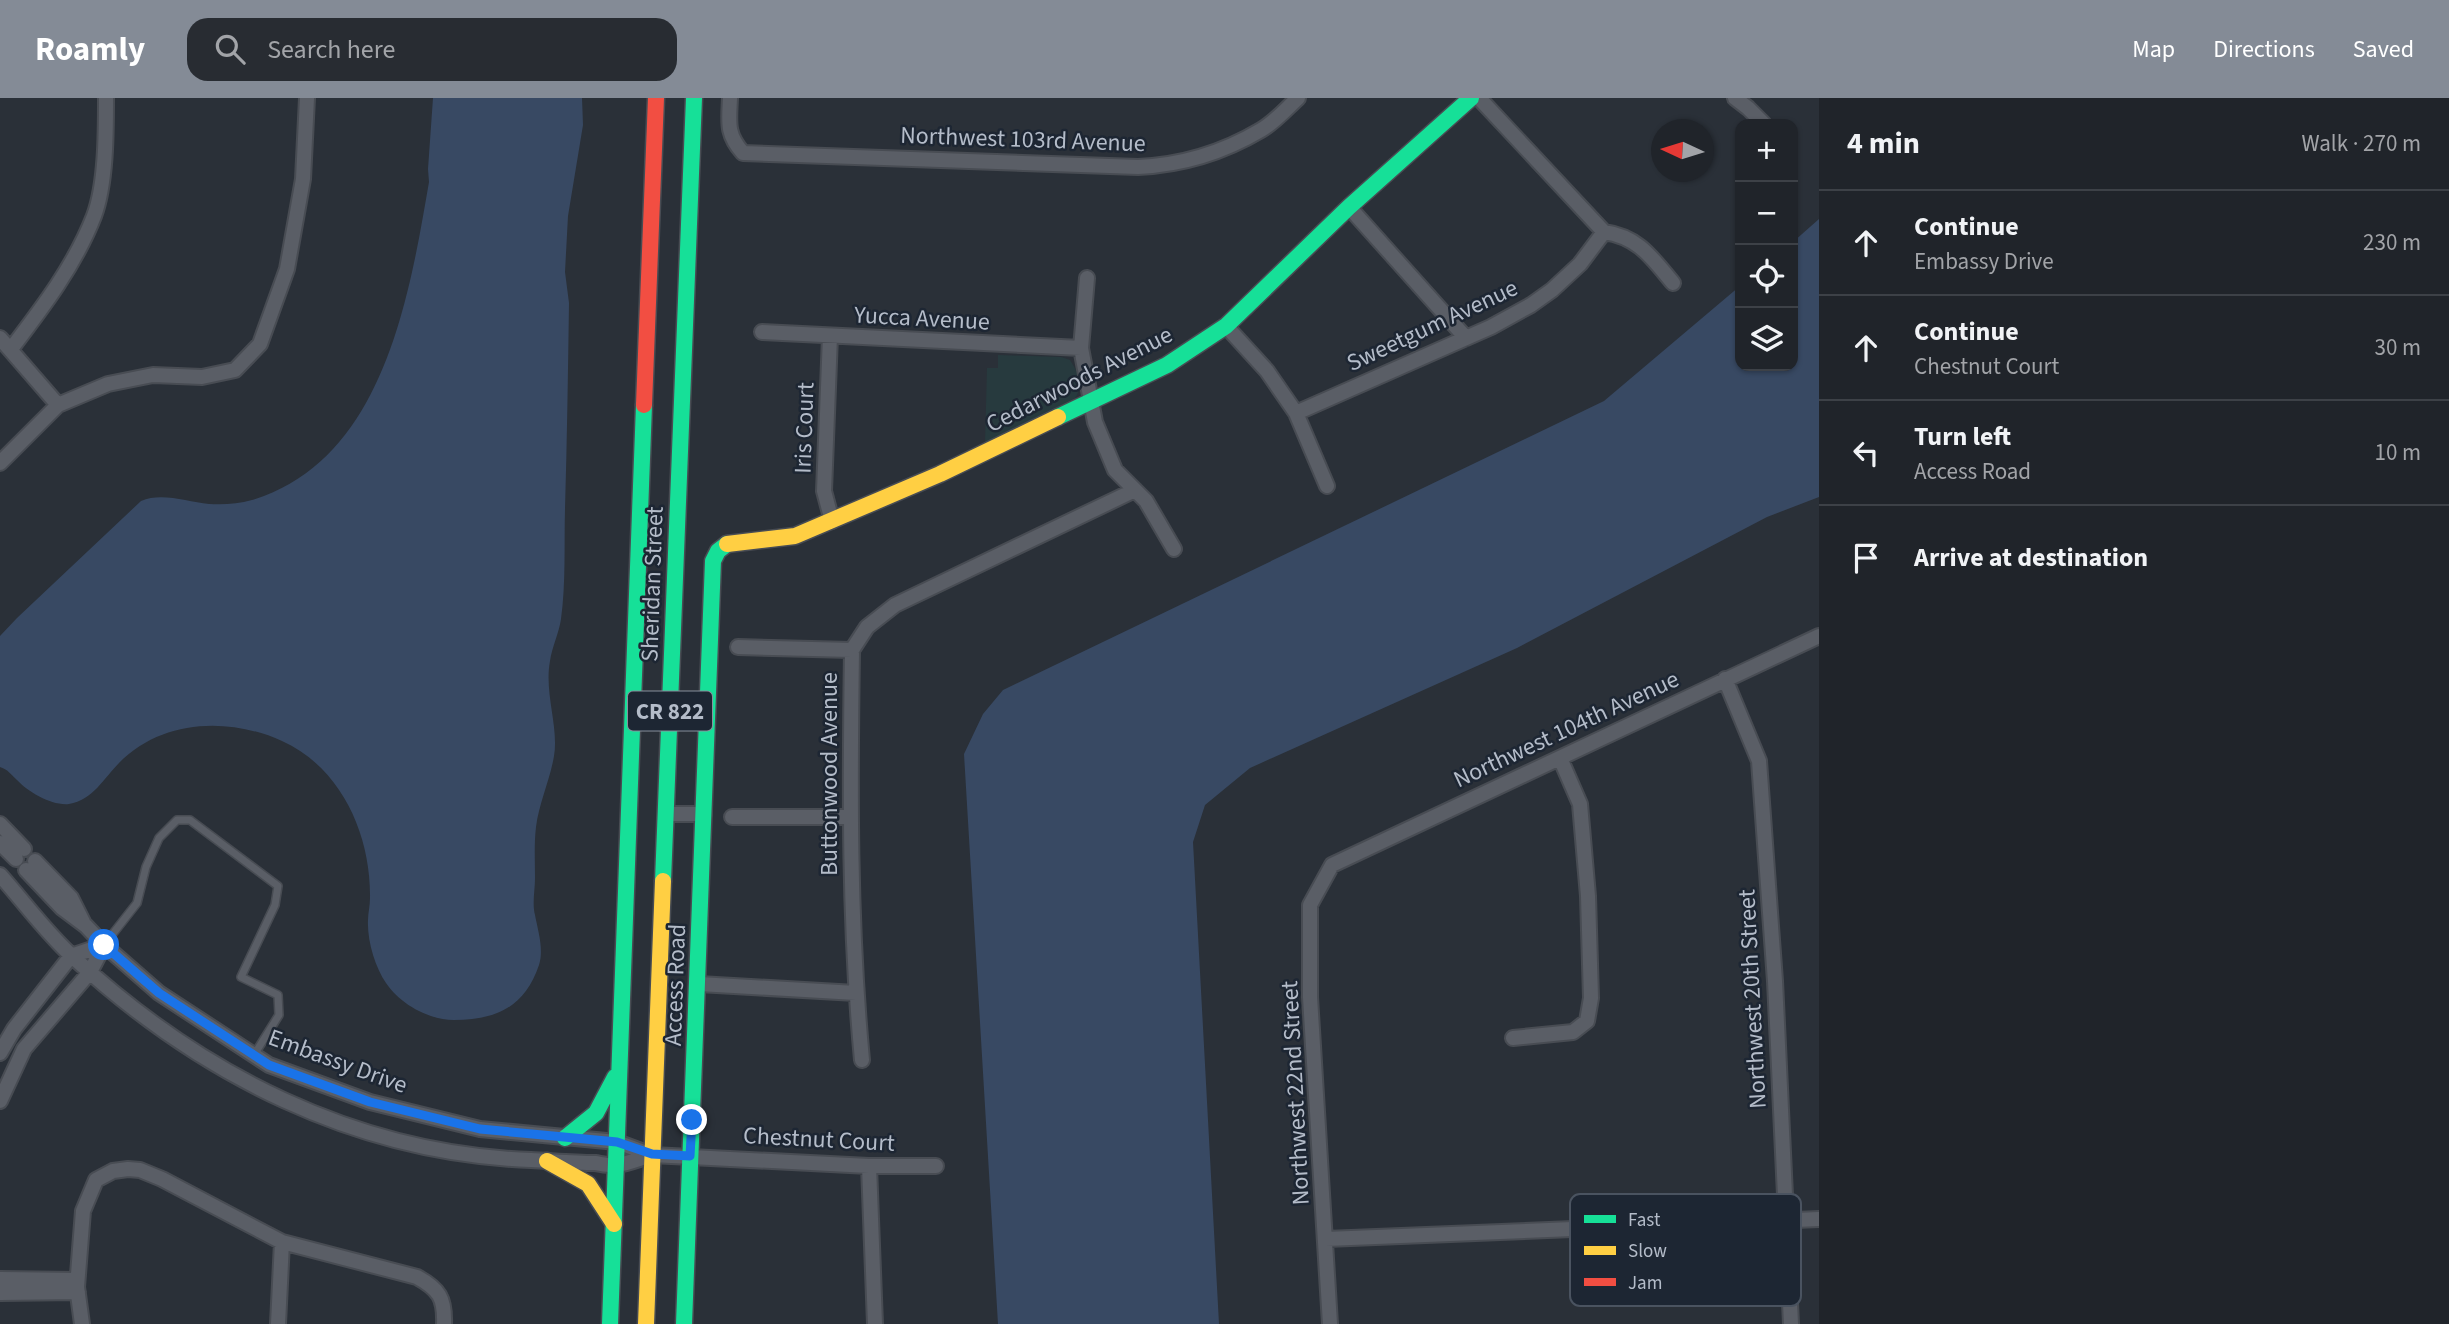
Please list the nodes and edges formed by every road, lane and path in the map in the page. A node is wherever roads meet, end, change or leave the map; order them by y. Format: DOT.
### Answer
graph roads {
  1 [pos="106,98"];
  2 [pos="306,98"];
  3 [pos="656,98"];
  4 [pos="694,98"];
  5 [pos="730,98"];
  6 [pos="1298,98"];
  7 [pos="1471,98"];
  8 [pos="1479,98"];
  9 [pos="1735,98"];
  10 [pos="1753,103"];
  11 [pos="1761,119"];
  12 [pos="1349,207"];
  13 [pos="1604,232"];
  14 [pos="1087,278"];
  15 [pos="1673,283"];
  16 [pos="1226,326"];
  17 [pos="762,332"];
  18 [pos="830,336"];
  19 [pos="1466,338"];
  20 [pos="5,343"];
  21 [pos="1081,348"];
  22 [pos="1090,402"];
  23 [pos="58,405"];
  24 [pos="1296,413"];
  25 [pos="0,463"];
  26 [pos="1327,486"];
  27 [pos="1135,490"];
  28 [pos="832,520"];
  29 [pos="1174,549"];
  30 [pos="718,551"];
  31 [pos="1819,636"];
  32 [pos="738,647"];
  33 [pos="852,649"];
  34 [pos="1725,679"];
  35 [pos="1560,758"];
  36 [pos="666,814"];
  37 [pos="704,814"];
  38 [pos="732,817"];
  39 [pos="850,817"];
  40 [pos="0,824"];
  41 [pos="0,843"];
  42 [pos="25,860"];
  43 [pos="1332,865"];
  44 [pos="0,875"];
  45 [pos="104,945"];
  46 [pos="71,956"];
  47 [pos="90,972"];
  48 [pos="699,984"];
  49 [pos="856,993"];
  50 [pos="1513,1038"];
  51 [pos="0,1053"];
  52 [pos="254,1055"];
  53 [pos="862,1060"];
  54 [pos="620,1066"];
  55 [pos="0,1101"];
  56 [pos="565,1138"];
  57 [pos="617,1142"];
  58 [pos="652,1154"];
  59 [pos="690,1156"];
  60 [pos="547,1161"];
  61 [pos="616,1165"];
  62 [pos="869,1166"];
  63 [pos="936,1166"];
  64 [pos="1786,1194"];
  65 [pos="1819,1219"];
  66 [pos="1801,1220"];
  67 [pos="614,1224"];
  68 [pos="1570,1229"];
  69 [pos="1326,1239"];
  70 [pos="282,1242"];
  71 [pos="0,1279"];
  72 [pos="77,1286"];
  73 [pos="0,1293"];
  74 [pos="1790,1306"];
  75 [pos="82,1324"];
  76 [pos="278,1324"];
  77 [pos="444,1324"];
  78 [pos="610,1324"];
  79 [pos="646,1324"];
  80 [pos="684,1324"];
  81 [pos="874,1324"];
  82 [pos="1330,1324"];
  83 [pos="1791,1324"];
  1 -- 20 [label="street"];
  2 -- 23 [label="street"];
  3 -- 54 [label="main road, Sheridan Street / CR 822"];
  4 -- 36 [label="main road, Sheridan Street / CR 822"];
  5 -- 6 [label="street, Northwest 103rd Avenue"];
  7 -- 12 [label="main road, Cedarwoods Avenue"];
  8 -- 13 [label="street"];
  9 -- 10 [label="street"];
  10 -- 11 [label="street"];
  12 -- 16 [label="main road, Cedarwoods Avenue"];
  12 -- 19 [label="street"];
  13 -- 15 [label="street"];
  13 -- 19 [label="street, Sweetgum Avenue"];
  14 -- 21 [label="street"];
  16 -- 22 [label="main road, Cedarwoods Avenue"];
  16 -- 24 [label="street"];
  17 -- 18 [label="street, Yucca Avenue"];
  18 -- 21 [label="street, Yucca Avenue"];
  18 -- 28 [label="street, Iris Court"];
  19 -- 24 [label="street, Sweetgum Avenue"];
  20 -- 23 [label="street"];
  21 -- 22 [label="street"];
  22 -- 27 [label="street"];
  22 -- 28 [label="main road, Cedarwoods Avenue"];
  23 -- 25 [label="street"];
  24 -- 26 [label="street"];
  27 -- 29 [label="street"];
  27 -- 33 [label="street, Buttonwood Avenue"];
  28 -- 30 [label="main road, Cedarwoods Avenue"];
  30 -- 37 [label="main road, Access Road"];
  31 -- 34 [label="street, Northwest 104th Avenue"];
  32 -- 33 [label="street"];
  33 -- 39 [label="street, Buttonwood Avenue"];
  34 -- 35 [label="street, Northwest 104th Avenue"];
  34 -- 64 [label="street, Northwest 20th Street"];
  35 -- 43 [label="street, Northwest 104th Avenue"];
  35 -- 50 [label="street"];
  36 -- 37 [label="street"];
  36 -- 58 [label="main road, Sheridan Street / CR 822"];
  37 -- 48 [label="main road, Access Road"];
  38 -- 39 [label="street"];
  39 -- 49 [label="street, Buttonwood Avenue"];
  40 -- 42 [label="street, Embassy Drive"];
  41 -- 42 [label="street, Embassy Drive"];
  42 -- 45 [label="street, Embassy Drive"];
  43 -- 69 [label="street, Northwest 22nd Street"];
  44 -- 46 [label="street"];
  45 -- 46 [label="street"];
  45 -- 47 [label="street"];
  45 -- 52 [label="street, Embassy Drive"];
  45 -- 52 [label="lane"];
  46 -- 47 [label="street"];
  46 -- 51 [label="street"];
  47 -- 55 [label="street"];
  47 -- 60 [label="street"];
  48 -- 49 [label="street"];
  48 -- 59 [label="main road, Access Road"];
  49 -- 53 [label="street, Buttonwood Avenue"];
  52 -- 56 [label="street, Embassy Drive"];
  54 -- 56 [label="main road"];
  54 -- 57 [label="main road, Sheridan Street / CR 822"];
  56 -- 57 [label="street, Embassy Drive"];
  57 -- 58 [label="street, Chestnut Court"];
  57 -- 61 [label="main road, Sheridan Street / CR 822"];
  58 -- 59 [label="street, Chestnut Court"];
  58 -- 61 [label="street"];
  58 -- 79 [label="main road, Sheridan Street / CR 822"];
  59 -- 62 [label="street, Chestnut Court"];
  59 -- 80 [label="main road, Access Road"];
  60 -- 61 [label="street"];
  60 -- 67 [label="main road"];
  61 -- 67 [label="main road, Sheridan Street / CR 822"];
  62 -- 63 [label="street, Chestnut Court"];
  62 -- 81 [label="street"];
  65 -- 66 [label="street"];
  67 -- 78 [label="main road, Sheridan Street / CR 822"];
  68 -- 69 [label="street"];
  69 -- 82 [label="street, Northwest 22nd Street"];
  70 -- 72 [label="street"];
  70 -- 76 [label="street"];
  70 -- 77 [label="street"];
  71 -- 72 [label="street"];
  72 -- 73 [label="street"];
  72 -- 75 [label="street"];
  74 -- 83 [label="street, Northwest 20th Street"];
}
